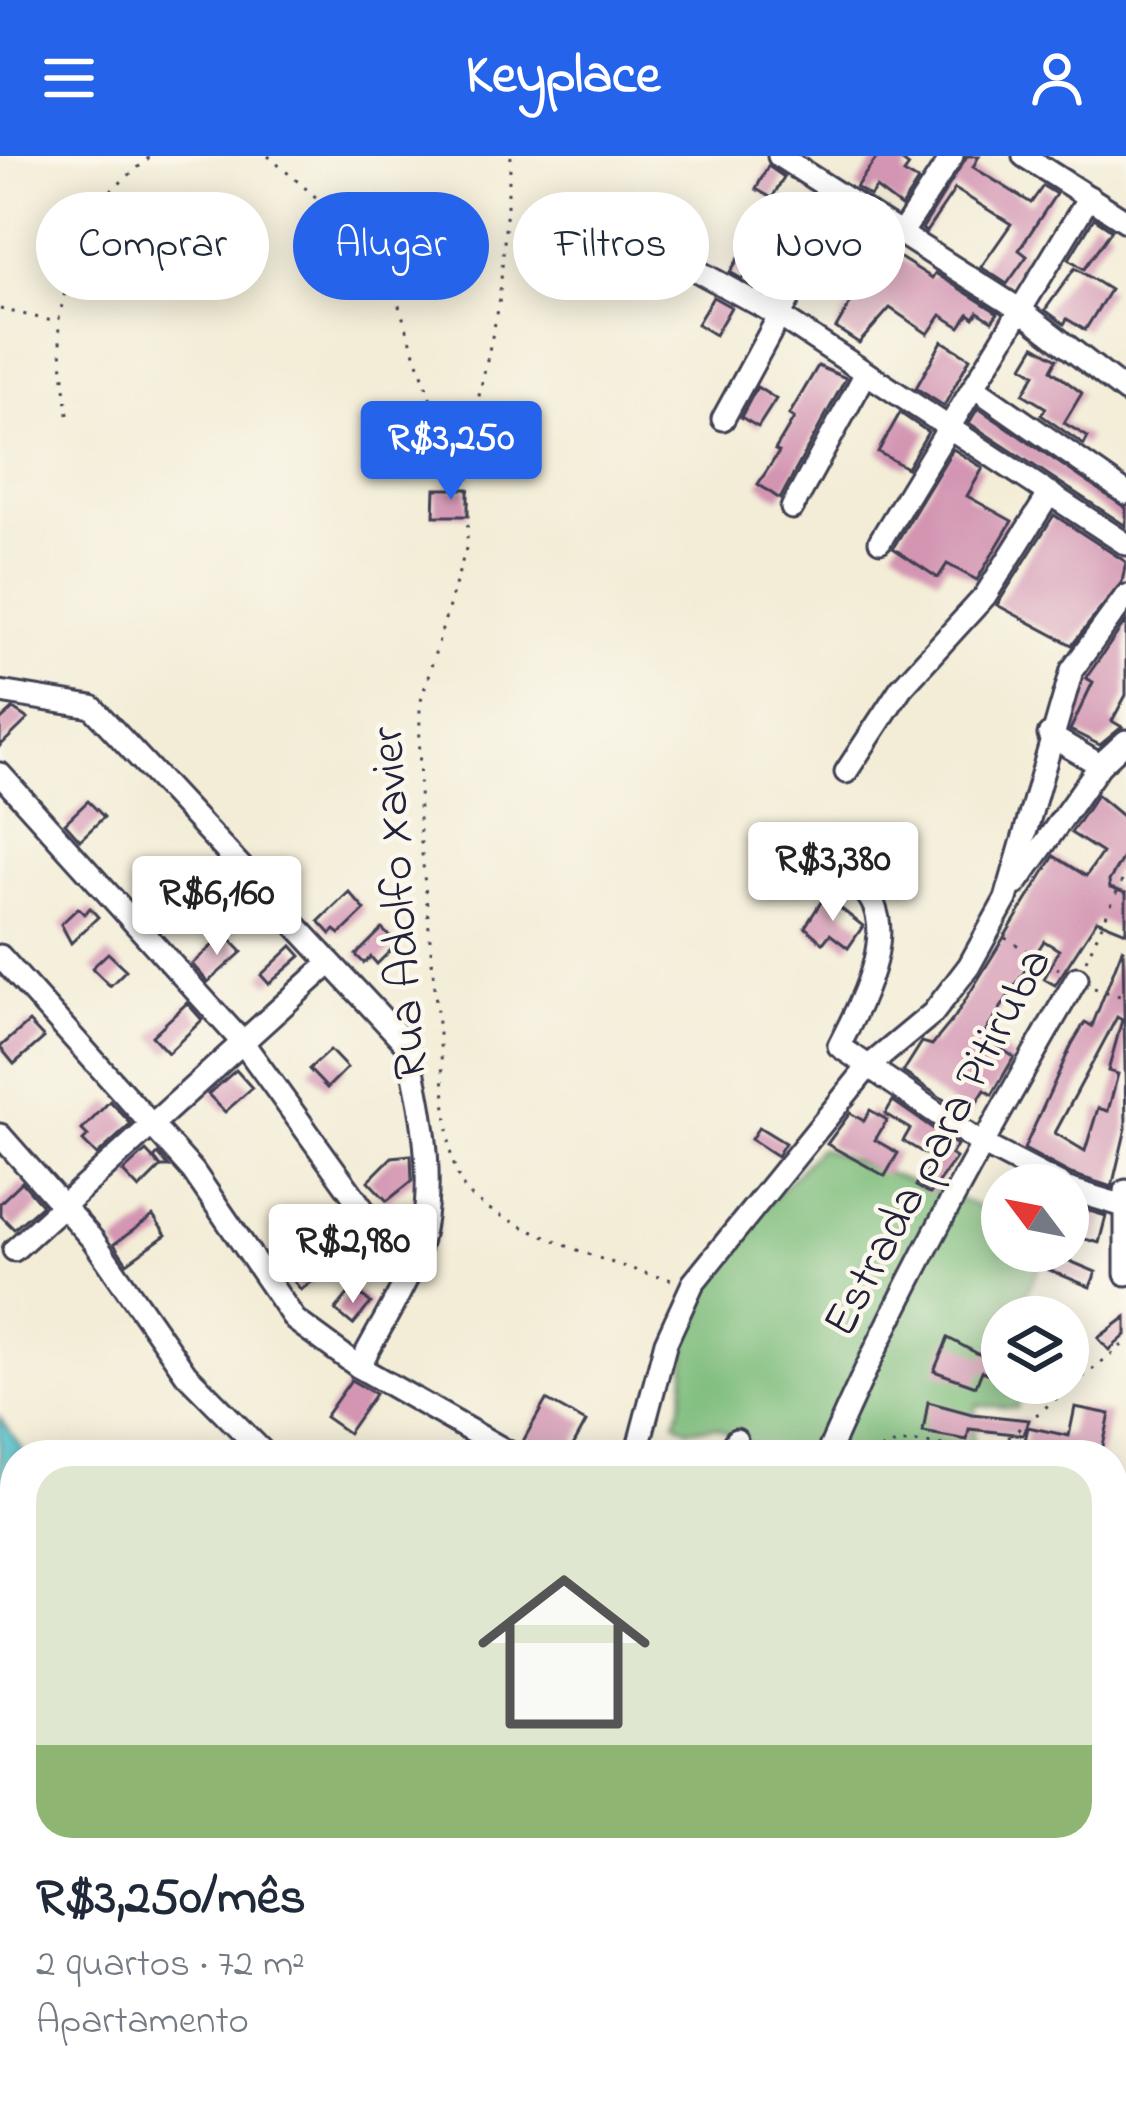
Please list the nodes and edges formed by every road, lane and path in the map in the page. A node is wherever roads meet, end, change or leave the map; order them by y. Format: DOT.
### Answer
graph roads {
  1 [pos="151,156"];
  2 [pos="268,156"];
  3 [pos="511,156"];
  4 [pos="779,156"];
  5 [pos="952,156"];
  6 [pos="1024,156"];
  7 [pos="831,192"];
  8 [pos="1089,197"];
  9 [pos="1126,221"];
  10 [pos="905,228"];
  11 [pos="905,237"];
  12 [pos="709,277"];
  13 [pos="786,300"];
  14 [pos="0,309"];
  15 [pos="1022,311"];
  16 [pos="778,315"];
  17 [pos="58,323"];
  18 [pos="866,373"];
  19 [pos="974,387"];
  20 [pos="1126,392"];
  21 [pos="68,415"];
  22 [pos="723,419"];
  23 [pos="949,427"];
  24 [pos="469,453"];
  25 [pos="1050,493"];
  26 [pos="1126,493"];
  27 [pos="792,508"];
  28 [pos="880,541"];
  29 [pos="1126,544"];
  30 [pos="1126,596"];
  31 [pos="0,692"];
  32 [pos="1049,735"];
  33 [pos="1126,741"];
  34 [pos="1100,765"];
  35 [pos="846,772"];
  36 [pos="0,774"];
  37 [pos="1126,872"];
  38 [pos="860,887"];
  39 [pos="1006,899"];
  40 [pos="988,927"];
  41 [pos="0,956"];
  42 [pos="331,963"];
  43 [pos="1077,978"];
  44 [pos="1126,998"];
  45 [pos="243,1043"];
  46 [pos="868,1067"];
  47 [pos="155,1124"];
  48 [pos="0,1135"];
  49 [pos="980,1143"];
  50 [pos="1020,1164"];
  51 [pos="1089,1192"];
  52 [pos="1125,1198"];
  53 [pos="65,1204"];
  54 [pos="14,1250"];
  55 [pos="414,1264"];
  56 [pos="1126,1274"];
  57 [pos="693,1283"];
  58 [pos="1126,1342"];
  59 [pos="359,1366"];
  60 [pos="251,1440"];
  61 [pos="487,1440"];
  62 [pos="640,1440"];
  63 [pos="833,1440"];
  64 [pos="1005,1440"];
  1 -- 17 [label="path"];
  2 -- 24 [label="path"];
  3 -- 24 [label="path, Rua Adolfo Xavier"];
  4 -- 7 [label="street"];
  5 -- 10 [label="street"];
  6 -- 8 [label="street"];
  8 -- 9 [label="street"];
  8 -- 15 [label="street"];
  11 -- 15 [label="street"];
  12 -- 16 [label="street"];
  13 -- 16 [label="street"];
  14 -- 17 [label="path"];
  15 -- 19 [label="street"];
  15 -- 20 [label="street"];
  16 -- 18 [label="street"];
  16 -- 22 [label="street"];
  17 -- 21 [label="path"];
  18 -- 23 [label="street"];
  18 -- 27 [label="street"];
  19 -- 23 [label="street"];
  19 -- 26 [label="street"];
  23 -- 25 [label="street"];
  23 -- 28 [label="street"];
  24 -- 57 [label="path, Rua Adolfo Xavier"];
  25 -- 29 [label="street"];
  25 -- 35 [label="street"];
  30 -- 32 [label="street"];
  31 -- 42 [label="street"];
  32 -- 34 [label="street"];
  32 -- 39 [label="street"];
  33 -- 34 [label="street"];
  34 -- 39 [label="street"];
  36 -- 45 [label="street"];
  37 -- 43 [label="path, Estrada para Pitiruba"];
  38 -- 46 [label="street"];
  39 -- 40 [label="street"];
  40 -- 43 [label="path"];
  40 -- 46 [label="street"];
  41 -- 47 [label="street"];
  42 -- 45 [label="street"];
  42 -- 55 [label="street"];
  43 -- 44 [label="path"];
  43 -- 49 [label="street, Estrada para Pitiruba"];
  45 -- 47 [label="street"];
  45 -- 55 [label="street"];
  46 -- 49 [label="street"];
  46 -- 57 [label="street"];
  47 -- 53 [label="street"];
  47 -- 59 [label="street"];
  48 -- 53 [label="street"];
  49 -- 50 [label="street"];
  49 -- 63 [label="street, Estrada para Pitiruba"];
  51 -- 52 [label="street"];
  52 -- 56 [label="street"];
  53 -- 54 [label="street"];
  53 -- 60 [label="street"];
  55 -- 59 [label="street"];
  57 -- 62 [label="street"];
  58 -- 64 [label="path"];
  59 -- 61 [label="street"];
}
